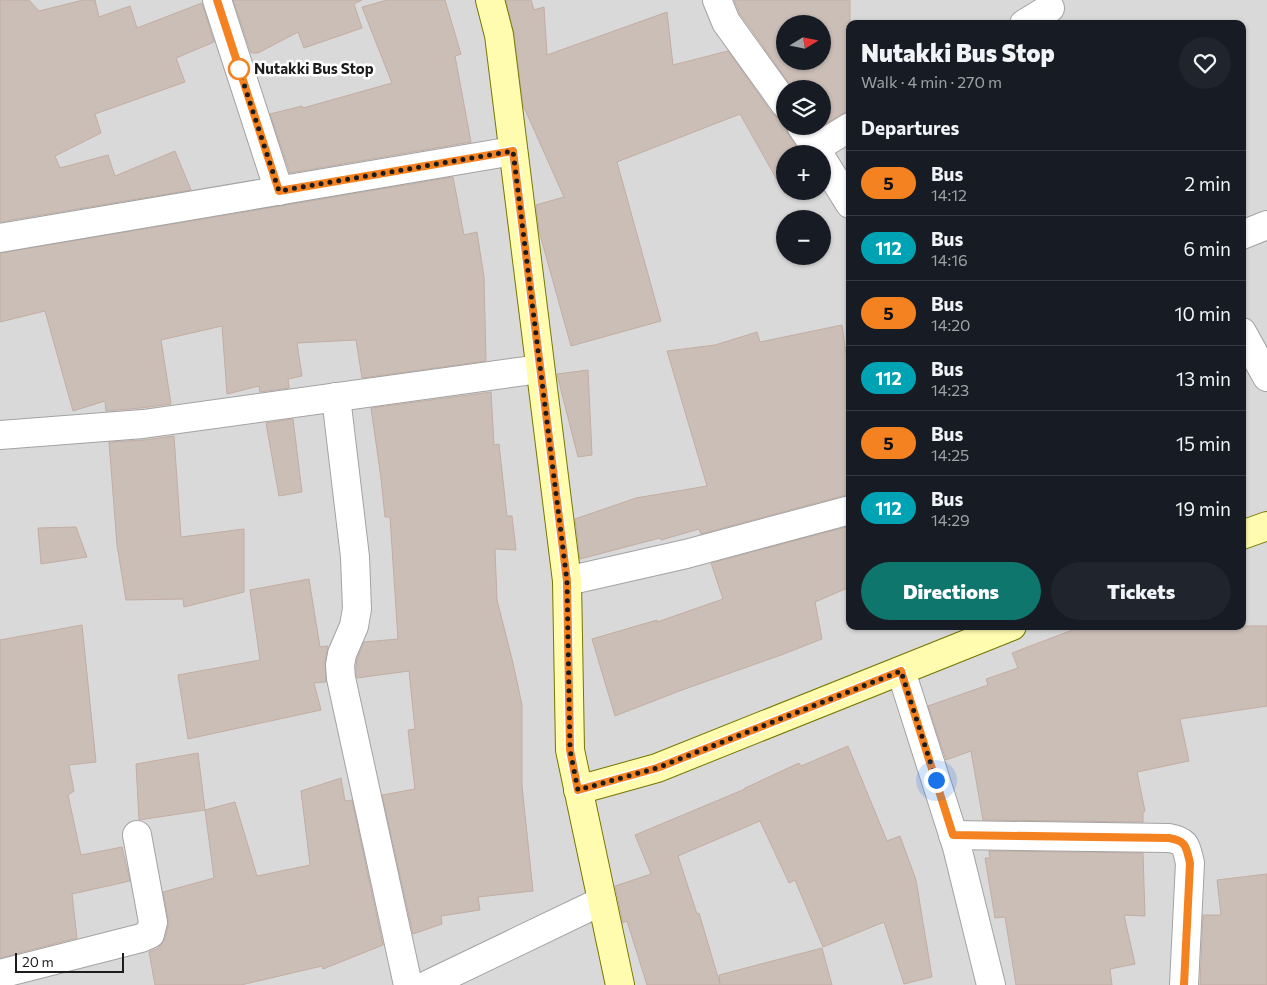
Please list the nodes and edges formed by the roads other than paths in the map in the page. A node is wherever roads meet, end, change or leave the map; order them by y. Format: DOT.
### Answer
graph roads {
  1 [pos="217,0"];
  2 [pos="490,0"];
  3 [pos="717,0"];
  4 [pos="1052,11"];
  5 [pos="1033,20"];
  6 [pos="776,91"];
  7 [pos="846,129"];
  8 [pos="818,145"];
  9 [pos="513,151"];
  10 [pos="831,173"];
  11 [pos="279,191"];
  12 [pos="846,197"];
  13 [pos="1267,224"];
  14 [pos="1246,233"];
  15 [pos="0,238"];
  16 [pos="1246,343"];
  17 [pos="540,369"];
  18 [pos="1257,374"];
  19 [pos="336,397"];
  20 [pos="0,435"];
  21 [pos="846,511"];
  22 [pos="1267,526"];
  23 [pos="1246,534"];
  24 [pos="567,581"];
  25 [pos="1002,630"];
  26 [pos="901,671"];
  27 [pos="578,790"];
  28 [pos="137,835"];
  29 [pos="953,835"];
  30 [pos="602,901"];
  31 [pos="0,974"];
  32 [pos="408,985"];
  33 [pos="427,985"];
  34 [pos="620,985"];
  35 [pos="990,985"];
  36 [pos="1184,985"];
  1 -- 11 [label="street"];
  2 -- 9 [label="main road"];
  3 -- 6 [label="street"];
  4 -- 5 [label="street"];
  7 -- 8 [label="street"];
  9 -- 11 [label="street"];
  9 -- 17 [label="main road"];
  10 -- 12 [label="street"];
  11 -- 15 [label="street"];
  13 -- 14 [label="street"];
  16 -- 18 [label="street"];
  17 -- 19 [label="street"];
  17 -- 24 [label="main road"];
  19 -- 20 [label="street"];
  19 -- 32 [label="street"];
  21 -- 24 [label="street"];
  22 -- 23 [label="main road"];
  24 -- 27 [label="main road"];
  25 -- 26 [label="main road"];
  26 -- 27 [label="main road"];
  26 -- 29 [label="street"];
  27 -- 30 [label="main road"];
  28 -- 31 [label="street"];
  29 -- 35 [label="street"];
  29 -- 36 [label="street"];
  30 -- 33 [label="street"];
  30 -- 34 [label="main road"];
}
